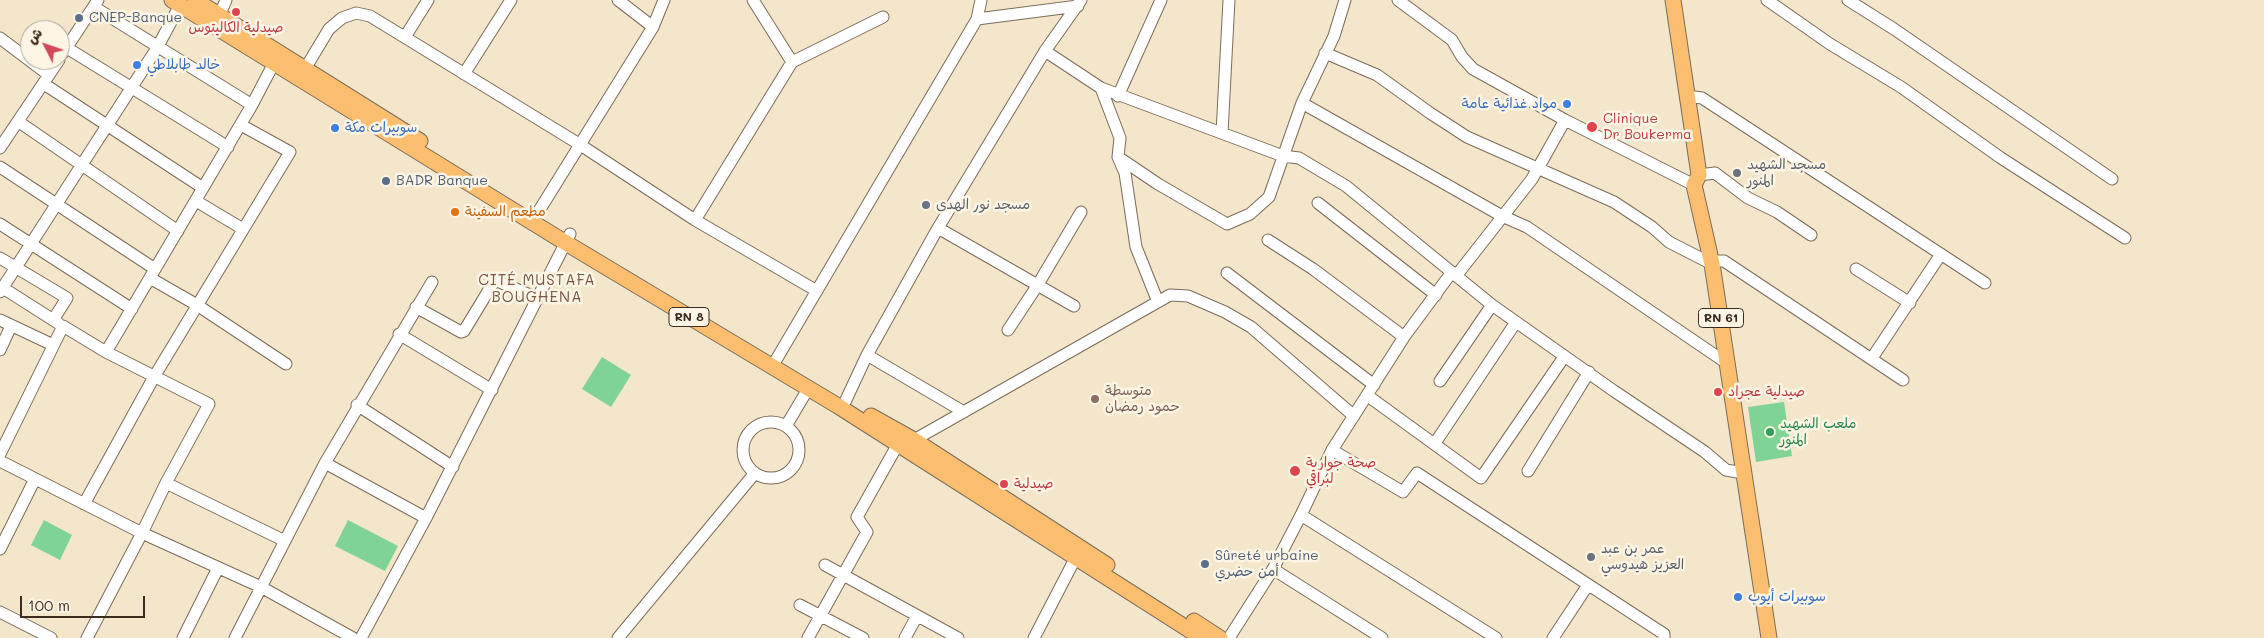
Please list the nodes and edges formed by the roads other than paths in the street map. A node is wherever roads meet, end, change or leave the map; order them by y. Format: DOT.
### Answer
graph roads {
  1 [pos="195,0"];
  2 [pos="226,0"];
  3 [pos="428,0"];
  4 [pos="511,0"];
  5 [pos="618,0"];
  6 [pos="664,0"];
  7 [pos="753,0"];
  8 [pos="981,0"];
  9 [pos="1161,0"];
  10 [pos="1229,0"];
  11 [pos="1346,0"];
  12 [pos="1398,0"];
  13 [pos="1673,0"];
  14 [pos="1767,0"];
  15 [pos="1848,0"];
  16 [pos="96,3"];
  17 [pos="176,3"];
  18 [pos="1080,3"];
  19 [pos="883,17"];
  20 [pos="977,19"];
  21 [pos="217,21"];
  22 [pos="653,27"];
  23 [pos="0,38"];
  24 [pos="405,38"];
  25 [pos="70,43"];
  26 [pos="157,48"];
  27 [pos="70,50"];
  28 [pos="1045,50"];
  29 [pos="1325,53"];
  30 [pos="792,62"];
  31 [pos="274,63"];
  32 [pos="305,69"];
  33 [pos="52,70"];
  34 [pos="464,74"];
  35 [pos="46,80"];
  36 [pos="132,88"];
  37 [pos="1101,88"];
  38 [pos="1118,96"];
  39 [pos="1687,96"];
  40 [pos="1302,103"];
  41 [pos="252,105"];
  42 [pos="1565,120"];
  43 [pos="19,122"];
  44 [pos="241,125"];
  45 [pos="107,126"];
  46 [pos="1222,133"];
  47 [pos="2,142"];
  48 [pos="579,144"];
  49 [pos="228,147"];
  50 [pos="1283,156"];
  51 [pos="1118,157"];
  52 [pos="83,165"];
  53 [pos="0,167"];
  54 [pos="1538,167"];
  55 [pos="2112,179"];
  56 [pos="1697,180"];
  57 [pos="203,188"];
  58 [pos="196,201"];
  59 [pos="1318,203"];
  60 [pos="58,204"];
  61 [pos="1081,212"];
  62 [pos="537,214"];
  63 [pos="1502,216"];
  64 [pos="695,220"];
  65 [pos="0,224"];
  66 [pos="938,228"];
  67 [pos="244,229"];
  68 [pos="178,231"];
  69 [pos="1811,235"];
  70 [pos="568,238"];
  71 [pos="2125,238"];
  72 [pos="1268,240"];
  73 [pos="31,246"];
  74 [pos="1941,254"];
  75 [pos="0,258"];
  76 [pos="1712,263"];
  77 [pos="16,268"];
  78 [pos="1856,269"];
  79 [pos="153,273"];
  80 [pos="1227,273"];
  81 [pos="1454,274"];
  82 [pos="432,282"];
  83 [pos="1985,283"];
  84 [pos="1037,286"];
  85 [pos="2,290"];
  86 [pos="817,291"];
  87 [pos="1436,295"];
  88 [pos="536,298"];
  89 [pos="1158,302"];
  90 [pos="1910,303"];
  91 [pos="1492,304"];
  92 [pos="197,305"];
  93 [pos="1074,306"];
  94 [pos="416,307"];
  95 [pos="132,309"];
  96 [pos="0,320"];
  97 [pos="1516,322"];
  98 [pos="58,323"];
  99 [pos="11,326"];
  100 [pos="1008,330"];
  101 [pos="399,334"];
  102 [pos="1404,337"];
  103 [pos="53,345"];
  104 [pos="0,350"];
  105 [pos="106,352"];
  106 [pos="866,355"];
  107 [pos="1564,357"];
  108 [pos="1872,358"];
  109 [pos="776,360"];
  110 [pos="286,364"];
  111 [pos="1728,364"];
  112 [pos="1589,372"];
  113 [pos="154,377"];
  114 [pos="1903,380"];
  115 [pos="1440,381"];
  116 [pos="1374,385"];
  117 [pos="808,389"];
  118 [pos="492,390"];
  119 [pos="1368,396"];
  120 [pos="842,404"];
  121 [pos="357,406"];
  122 [pos="964,412"];
  123 [pos="1354,416"];
  124 [pos="786,426"];
  125 [pos="914,440"];
  126 [pos="1435,443"];
  127 [pos="898,444"];
  128 [pos="1332,450"];
  129 [pos="0,454"];
  130 [pos="0,461"];
  131 [pos="325,463"];
  132 [pos="453,467"];
  133 [pos="1528,471"];
  134 [pos="755,473"];
  135 [pos="1743,473"];
  136 [pos="35,479"];
  137 [pos="166,483"];
  138 [pos="84,504"];
  139 [pos="1301,515"];
  140 [pos="426,518"];
  141 [pos="142,533"];
  142 [pos="285,541"];
  143 [pos="0,549"];
  144 [pos="1076,557"];
  145 [pos="825,565"];
  146 [pos="218,568"];
  147 [pos="1273,569"];
  148 [pos="844,574"];
  149 [pos="1588,585"];
  150 [pos="261,587"];
  151 [pos="800,606"];
  152 [pos="0,612"];
  153 [pos="820,616"];
  154 [pos="917,616"];
  155 [pos="31,634"];
  156 [pos="1663,637"];
  157 [pos="51,638"];
  158 [pos="87,638"];
  159 [pos="183,638"];
  160 [pos="235,638"];
  161 [pos="353,638"];
  162 [pos="361,638"];
  163 [pos="618,638"];
  164 [pos="808,638"];
  165 [pos="862,638"];
  166 [pos="905,638"];
  167 [pos="958,638"];
  168 [pos="1034,638"];
  169 [pos="1202,638"];
  170 [pos="1220,638"];
  171 [pos="1229,638"];
  172 [pos="1382,638"];
  173 [pos="1496,638"];
  174 [pos="1553,638"];
  175 [pos="1769,638"];
  1 -- 21 [label="main road, RN 8"];
  2 -- 21 [label="street"];
  3 -- 24 [label="street"];
  4 -- 34 [label="street"];
  5 -- 22 [label="street"];
  6 -- 22 [label="street"];
  7 -- 30 [label="street"];
  8 -- 20 [label="street"];
  9 -- 38 [label="street"];
  10 -- 46 [label="street"];
  11 -- 29 [label="street"];
  12 -- 42 [label="street"];
  13 -- 39 [label="main road, RN 61"];
  14 -- 71 [label="street"];
  15 -- 55 [label="street"];
  16 -- 25 [label="street"];
  16 -- 26 [label="street"];
  17 -- 21 [label="main road, RN 8"];
  17 -- 26 [label="street"];
  18 -- 20 [label="street"];
  18 -- 28 [label="street"];
  19 -- 30 [label="street"];
  20 -- 86 [label="street"];
  21 -- 31 [label="main road, RN 8"];
  21 -- 32 [label="main road, RN 8"];
  22 -- 48 [label="street"];
  23 -- 35 [label="street"];
  24 -- 32 [label="street"];
  24 -- 34 [label="street"];
  26 -- 36 [label="street"];
  26 -- 41 [label="street"];
  27 -- 36 [label="street"];
  28 -- 37 [label="street"];
  28 -- 66 [label="street"];
  29 -- 40 [label="street"];
  29 -- 54 [label="street"];
  30 -- 64 [label="street"];
  31 -- 41 [label="street"];
  31 -- 70 [label="main road, RN 8"];
  32 -- 62 [label="main road, RN 8"];
  33 -- 35 [label="street"];
  34 -- 48 [label="street"];
  35 -- 43 [label="street"];
  35 -- 45 [label="street"];
  36 -- 45 [label="street"];
  36 -- 49 [label="street"];
  37 -- 38 [label="street"];
  37 -- 51 [label="street"];
  38 -- 46 [label="street"];
  39 -- 56 [label="main road, RN 61"];
  39 -- 74 [label="street"];
  40 -- 50 [label="street"];
  40 -- 63 [label="street"];
  41 -- 44 [label="street"];
  42 -- 54 [label="street"];
  42 -- 56 [label="street"];
  43 -- 47 [label="street"];
  43 -- 52 [label="street"];
  44 -- 49 [label="street"];
  44 -- 67 [label="street"];
  45 -- 52 [label="street"];
  45 -- 57 [label="street"];
  46 -- 50 [label="street"];
  48 -- 62 [label="street"];
  48 -- 64 [label="street"];
  49 -- 57 [label="street"];
  50 -- 51 [label="street"];
  50 -- 81 [label="street"];
  51 -- 89 [label="street"];
  52 -- 60 [label="street"];
  52 -- 68 [label="street"];
  53 -- 60 [label="street"];
  54 -- 63 [label="street"];
  54 -- 76 [label="street"];
  56 -- 69 [label="street"];
  56 -- 76 [label="main road, RN 61"];
  57 -- 58 [label="street"];
  58 -- 67 [label="street"];
  58 -- 68 [label="street"];
  59 -- 87 [label="street"];
  60 -- 73 [label="street"];
  60 -- 79 [label="street"];
  61 -- 84 [label="street"];
  62 -- 70 [label="main road, RN 8"];
  63 -- 81 [label="street"];
  63 -- 111 [label="street"];
  64 -- 86 [label="street"];
  65 -- 73 [label="street"];
  66 -- 84 [label="street"];
  66 -- 106 [label="street"];
  67 -- 92 [label="street"];
  68 -- 79 [label="street"];
  70 -- 88 [label="street"];
  70 -- 109 [label="main road, RN 8"];
  70 -- 117 [label="main road, RN 8"];
  72 -- 102 [label="street"];
  73 -- 77 [label="street"];
  73 -- 95 [label="street"];
  74 -- 83 [label="street"];
  74 -- 90 [label="street"];
  75 -- 77 [label="street"];
  76 -- 108 [label="street"];
  76 -- 111 [label="main road, RN 61"];
  77 -- 85 [label="street"];
  77 -- 98 [label="street"];
  78 -- 90 [label="street"];
  79 -- 92 [label="street"];
  79 -- 95 [label="street"];
  80 -- 116 [label="street"];
  81 -- 87 [label="street"];
  81 -- 91 [label="street"];
  82 -- 94 [label="street"];
  84 -- 93 [label="street"];
  84 -- 100 [label="street"];
  85 -- 98 [label="street"];
  86 -- 109 [label="street"];
  87 -- 102 [label="street"];
  88 -- 94 [label="street"];
  88 -- 118 [label="street"];
  89 -- 122 [label="street"];
  89 -- 123 [label="street"];
  90 -- 108 [label="street"];
  91 -- 97 [label="street"];
  91 -- 115 [label="street"];
  92 -- 110 [label="street"];
  92 -- 113 [label="street"];
  94 -- 101 [label="street"];
  95 -- 105 [label="street"];
  96 -- 99 [label="street"];
  97 -- 107 [label="street"];
  97 -- 126 [label="street"];
  98 -- 103 [label="street"];
  98 -- 105 [label="street"];
  99 -- 103 [label="street"];
  99 -- 104 [label="street"];
  101 -- 118 [label="street"];
  101 -- 121 [label="street"];
  102 -- 116 [label="street"];
  103 -- 129 [label="street"];
  105 -- 113 [label="street"];
  106 -- 120 [label="street"];
  106 -- 122 [label="street"];
  107 -- 112 [label="street"];
  107 -- 126 [label="street"];
  108 -- 114 [label="street"];
  109 -- 120 [label="main road, RN 8"];
  111 -- 135 [label="main road, RN 61"];
  112 -- 133 [label="street"];
  112 -- 135 [label="street"];
  113 -- 137 [label="street"];
  113 -- 138 [label="street"];
  116 -- 119 [label="street"];
  117 -- 120 [label="main road, RN 8"];
  117 -- 124 [label="street"];
  118 -- 132 [label="street"];
  119 -- 123 [label="street"];
  119 -- 126 [label="street"];
  120 -- 125 [label="main road, RN 8"];
  120 -- 127 [label="main road, RN 8"];
  121 -- 131 [label="street"];
  121 -- 132 [label="street"];
  122 -- 125 [label="street"];
  123 -- 128 [label="street"];
  124 -- 134 [label="street"];
  124 -- 134 [label="street"];
  125 -- 170 [label="main road, RN 8"];
  127 -- 144 [label="main road, RN 8"];
  127 -- 148 [label="street"];
  128 -- 139 [label="street"];
  128 -- 149 [label="street"];
  130 -- 136 [label="street"];
  131 -- 140 [label="street"];
  131 -- 142 [label="street"];
  132 -- 140 [label="street"];
  134 -- 163 [label="street"];
  135 -- 175 [label="main road, RN 61"];
  136 -- 138 [label="street"];
  136 -- 143 [label="street"];
  137 -- 141 [label="street"];
  137 -- 142 [label="street"];
  138 -- 141 [label="street"];
  139 -- 147 [label="street"];
  139 -- 173 [label="street"];
  140 -- 162 [label="street"];
  141 -- 146 [label="street"];
  141 -- 158 [label="street"];
  142 -- 150 [label="street"];
  144 -- 168 [label="street"];
  144 -- 169 [label="main road, RN 8"];
  145 -- 148 [label="street"];
  146 -- 150 [label="street"];
  146 -- 159 [label="street"];
  147 -- 171 [label="street"];
  147 -- 172 [label="street"];
  148 -- 153 [label="street"];
  148 -- 154 [label="street"];
  149 -- 156 [label="street"];
  149 -- 174 [label="street"];
  150 -- 160 [label="street"];
  150 -- 161 [label="street"];
  151 -- 153 [label="street"];
  152 -- 155 [label="street"];
  153 -- 164 [label="street"];
  153 -- 165 [label="street"];
  154 -- 166 [label="street"];
  154 -- 167 [label="street"];
  155 -- 157 [label="street"];
}
